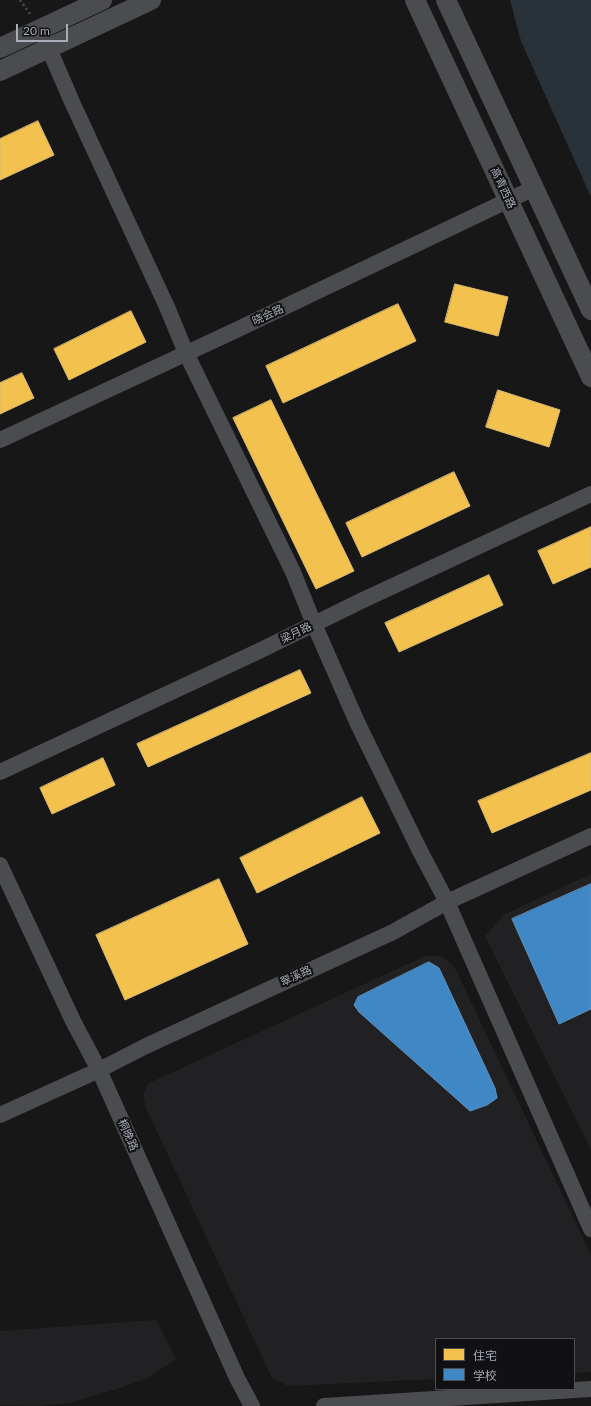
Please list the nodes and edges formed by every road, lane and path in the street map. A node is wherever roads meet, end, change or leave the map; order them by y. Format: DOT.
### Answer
graph roads {
  1 [pos="102,0"];
  2 [pos="151,0"];
  3 [pos="415,0"];
  4 [pos="446,0"];
  5 [pos="41,29"];
  6 [pos="0,48"];
  7 [pos="49,48"];
  8 [pos="0,71"];
  9 [pos="534,188"];
  10 [pos="509,201"];
  11 [pos="591,310"];
  12 [pos="186,353"];
  13 [pos="591,377"];
  14 [pos="0,440"];
  15 [pos="591,494"];
  16 [pos="314,624"];
  17 [pos="0,772"];
  18 [pos="591,836"];
  19 [pos="0,865"];
  20 [pos="447,902"];
  21 [pos="99,1070"];
  22 [pos="0,1115"];
  23 [pos="591,1229"];
  24 [pos="591,1389"];
  25 [pos="252,1406"];
  26 [pos="324,1406"];
  1 -- 5 [label="street"];
  2 -- 7 [label="street"];
  3 -- 10 [label="street, 高青西路"];
  4 -- 9 [label="street"];
  5 -- 6 [label="street"];
  5 -- 7 [label="street"];
  7 -- 8 [label="street"];
  7 -- 12 [label="street"];
  9 -- 10 [label="street, 晓会路"];
  9 -- 11 [label="street"];
  10 -- 12 [label="street, 晓会路"];
  10 -- 13 [label="street, 高青西路"];
  12 -- 14 [label="street, 晓会路"];
  12 -- 16 [label="street"];
  15 -- 16 [label="street, 梁月路"];
  16 -- 17 [label="street, 梁月路"];
  16 -- 20 [label="street"];
  18 -- 20 [label="street, 翠溪路"];
  19 -- 21 [label="street, 桐晚路"];
  20 -- 21 [label="street, 翠溪路"];
  20 -- 23 [label="street"];
  21 -- 22 [label="street, 翠溪路"];
  21 -- 25 [label="street, 桐晚路"];
  24 -- 26 [label="street"];
}
